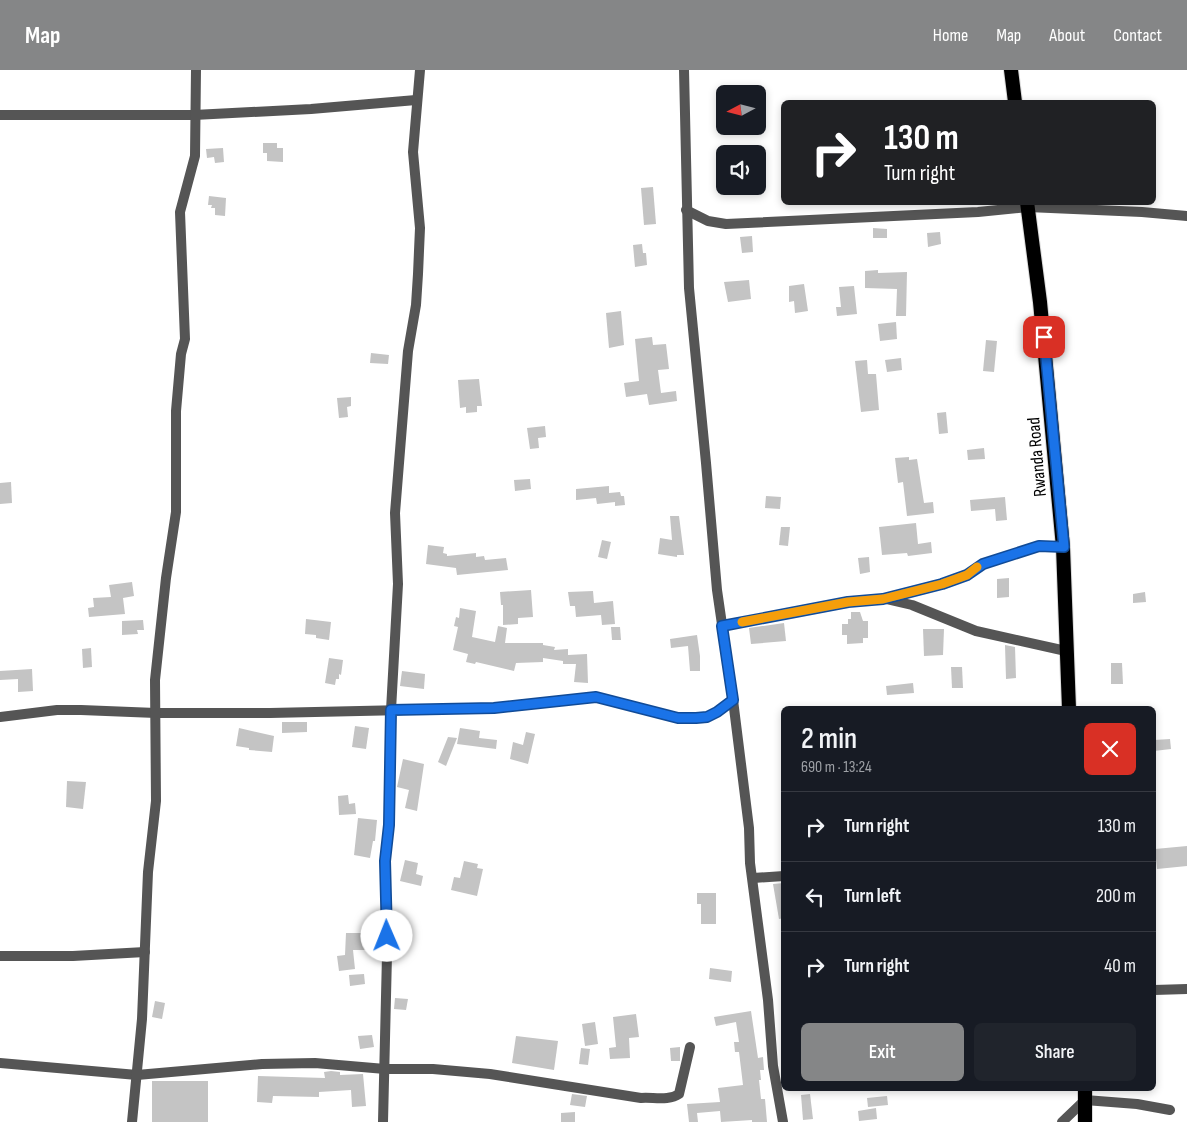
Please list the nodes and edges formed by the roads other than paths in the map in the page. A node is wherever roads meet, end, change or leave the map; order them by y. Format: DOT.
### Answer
graph roads {
  1 [pos="196,70"];
  2 [pos="420,70"];
  3 [pos="684,70"];
  4 [pos="1011,70"];
  5 [pos="416,100"];
  6 [pos="1015,100"];
  7 [pos="0,115"];
  8 [pos="194,115"];
  9 [pos="1027,205"];
  10 [pos="686,210"];
  11 [pos="1187,216"];
  12 [pos="1064,547"];
  13 [pos="883,599"];
  14 [pos="722,626"];
  15 [pos="1066,651"];
  16 [pos="733,700"];
  17 [pos="1069,706"];
  18 [pos="391,710"];
  19 [pos="156,713"];
  20 [pos="0,717"];
  21 [pos="781,876"];
  22 [pos="753,878"];
  23 [pos="145,952"];
  24 [pos="0,956"];
  25 [pos="1187,989"];
  26 [pos="1156,990"];
  27 [pos="690,1047"];
  28 [pos="0,1063"];
  29 [pos="385,1069"];
  30 [pos="137,1075"];
  31 [pos="780,1089"];
  32 [pos="1085,1094"];
  33 [pos="1170,1110"];
  34 [pos="132,1122"];
  35 [pos="383,1122"];
  36 [pos="783,1122"];
  37 [pos="1062,1122"];
  38 [pos="1085,1122"];
  1 -- 8 [label="street"];
  2 -- 5 [label="street"];
  3 -- 10 [label="street"];
  4 -- 6 [label="highway"];
  5 -- 8 [label="street"];
  5 -- 18 [label="street"];
  7 -- 8 [label="street"];
  8 -- 19 [label="street"];
  9 -- 10 [label="street"];
  9 -- 11 [label="street"];
  9 -- 12 [label="highway, Rwanda Road"];
  10 -- 14 [label="street"];
  12 -- 13 [label="street"];
  12 -- 15 [label="highway, Rwanda Road"];
  13 -- 14 [label="street"];
  13 -- 15 [label="street"];
  14 -- 16 [label="street"];
  15 -- 17 [label="highway, Rwanda Road"];
  16 -- 18 [label="street"];
  16 -- 22 [label="street"];
  18 -- 19 [label="street"];
  18 -- 29 [label="street"];
  19 -- 20 [label="street"];
  19 -- 23 [label="street"];
  21 -- 22 [label="street"];
  22 -- 31 [label="street"];
  23 -- 24 [label="street"];
  23 -- 30 [label="street"];
  25 -- 26 [label="street"];
  27 -- 29 [label="street"];
  28 -- 30 [label="street"];
  29 -- 30 [label="street"];
  29 -- 35 [label="street"];
  30 -- 34 [label="street"];
  31 -- 36 [label="street"];
  32 -- 33 [label="street"];
  32 -- 37 [label="street"];
  32 -- 38 [label="highway"];
}
